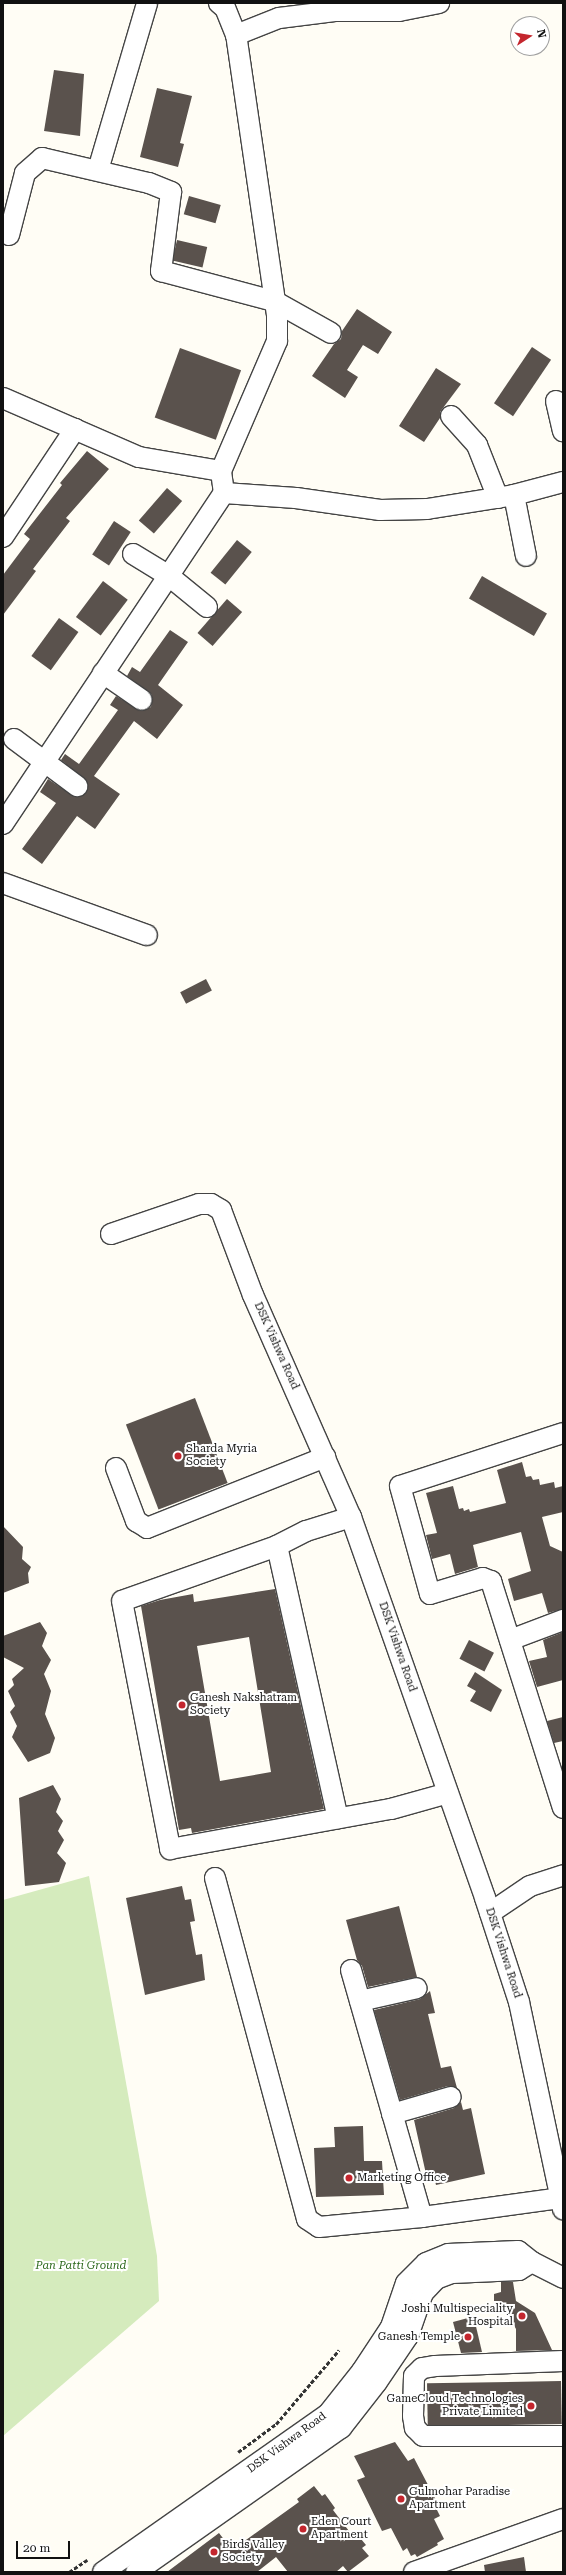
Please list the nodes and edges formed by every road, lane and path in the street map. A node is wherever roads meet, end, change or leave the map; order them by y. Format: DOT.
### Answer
graph roads {
  1 [pos="147,3"];
  2 [pos="219,3"];
  3 [pos="439,3"];
  4 [pos="236,35"];
  5 [pos="98,170"];
  6 [pos="9,235"];
  7 [pos="274,301"];
  8 [pos="331,334"];
  9 [pos="3,398"];
  10 [pos="556,401"];
  11 [pos="451,416"];
  12 [pos="75,429"];
  13 [pos="563,431"];
  14 [pos="221,472"];
  15 [pos="563,482"];
  16 [pos="224,493"];
  17 [pos="506,497"];
  18 [pos="3,537"];
  19 [pos="133,554"];
  20 [pos="526,556"];
  21 [pos="169,576"];
  22 [pos="207,606"];
  23 [pos="103,673"];
  24 [pos="142,700"];
  25 [pos="14,738"];
  26 [pos="44,762"];
  27 [pos="77,786"];
  28 [pos="3,824"];
  29 [pos="3,883"];
  30 [pos="147,935"];
  31 [pos="111,1234"];
  32 [pos="563,1433"];
  33 [pos="325,1457"];
  34 [pos="116,1468"];
  35 [pos="351,1517"];
  36 [pos="277,1546"];
  37 [pos="563,1620"];
  38 [pos="510,1640"];
  39 [pos="448,1793"];
  40 [pos="563,1808"];
  41 [pos="338,1818"];
  42 [pos="563,1875"];
  43 [pos="215,1878"];
  44 [pos="490,1913"];
  45 [pos="351,1970"];
  46 [pos="417,1988"];
  47 [pos="360,2001"];
  48 [pos="451,2097"];
  49 [pos="392,2114"];
  50 [pos="562,2204"];
  51 [pos="422,2217"];
  52 [pos="563,2278"];
  53 [pos="339,2350"];
  54 [pos="563,2361"];
  55 [pos="563,2436"];
  56 [pos="232,2457"];
  57 [pos="563,2519"];
  58 [pos="98,2564"];
  59 [pos="136,2565"];
  60 [pos="70,2572"];
  61 [pos="414,2572"];
  1 -- 5 [label="street"];
  2 -- 4 [label="street"];
  3 -- 4 [label="street"];
  4 -- 7 [label="street"];
  5 -- 6 [label="street"];
  5 -- 7 [label="street"];
  7 -- 8 [label="street"];
  7 -- 14 [label="street"];
  9 -- 12 [label="street"];
  10 -- 13 [label="street"];
  11 -- 17 [label="street"];
  12 -- 14 [label="street"];
  12 -- 18 [label="street"];
  14 -- 16 [label="street"];
  15 -- 17 [label="street"];
  16 -- 17 [label="street"];
  16 -- 21 [label="street"];
  17 -- 20 [label="street"];
  19 -- 21 [label="street"];
  21 -- 22 [label="street"];
  21 -- 23 [label="street"];
  23 -- 24 [label="street"];
  23 -- 26 [label="street"];
  25 -- 26 [label="street"];
  26 -- 27 [label="street"];
  26 -- 28 [label="street"];
  29 -- 30 [label="street"];
  31 -- 33 [label="street, DSK Vishwa Road"];
  32 -- 38 [label="street"];
  33 -- 34 [label="street"];
  33 -- 35 [label="street, DSK Vishwa Road"];
  35 -- 36 [label="street"];
  35 -- 39 [label="street, DSK Vishwa Road"];
  36 -- 41 [label="street"];
  36 -- 41 [label="street"];
  37 -- 38 [label="street"];
  38 -- 40 [label="street"];
  39 -- 41 [label="street"];
  39 -- 44 [label="street, DSK Vishwa Road"];
  42 -- 44 [label="street"];
  43 -- 51 [label="street"];
  44 -- 50 [label="street, DSK Vishwa Road"];
  45 -- 47 [label="street"];
  46 -- 47 [label="street"];
  47 -- 49 [label="street"];
  48 -- 49 [label="street"];
  49 -- 51 [label="street"];
  50 -- 51 [label="street"];
  52 -- 59 [label="street, DSK Vishwa Road"];
  53 -- 56 [label="path"];
  54 -- 55 [label="street"];
  57 -- 61 [label="street"];
  58 -- 59 [label="street, DSK Vishwa Road"];
  58 -- 60 [label="path"];
}
